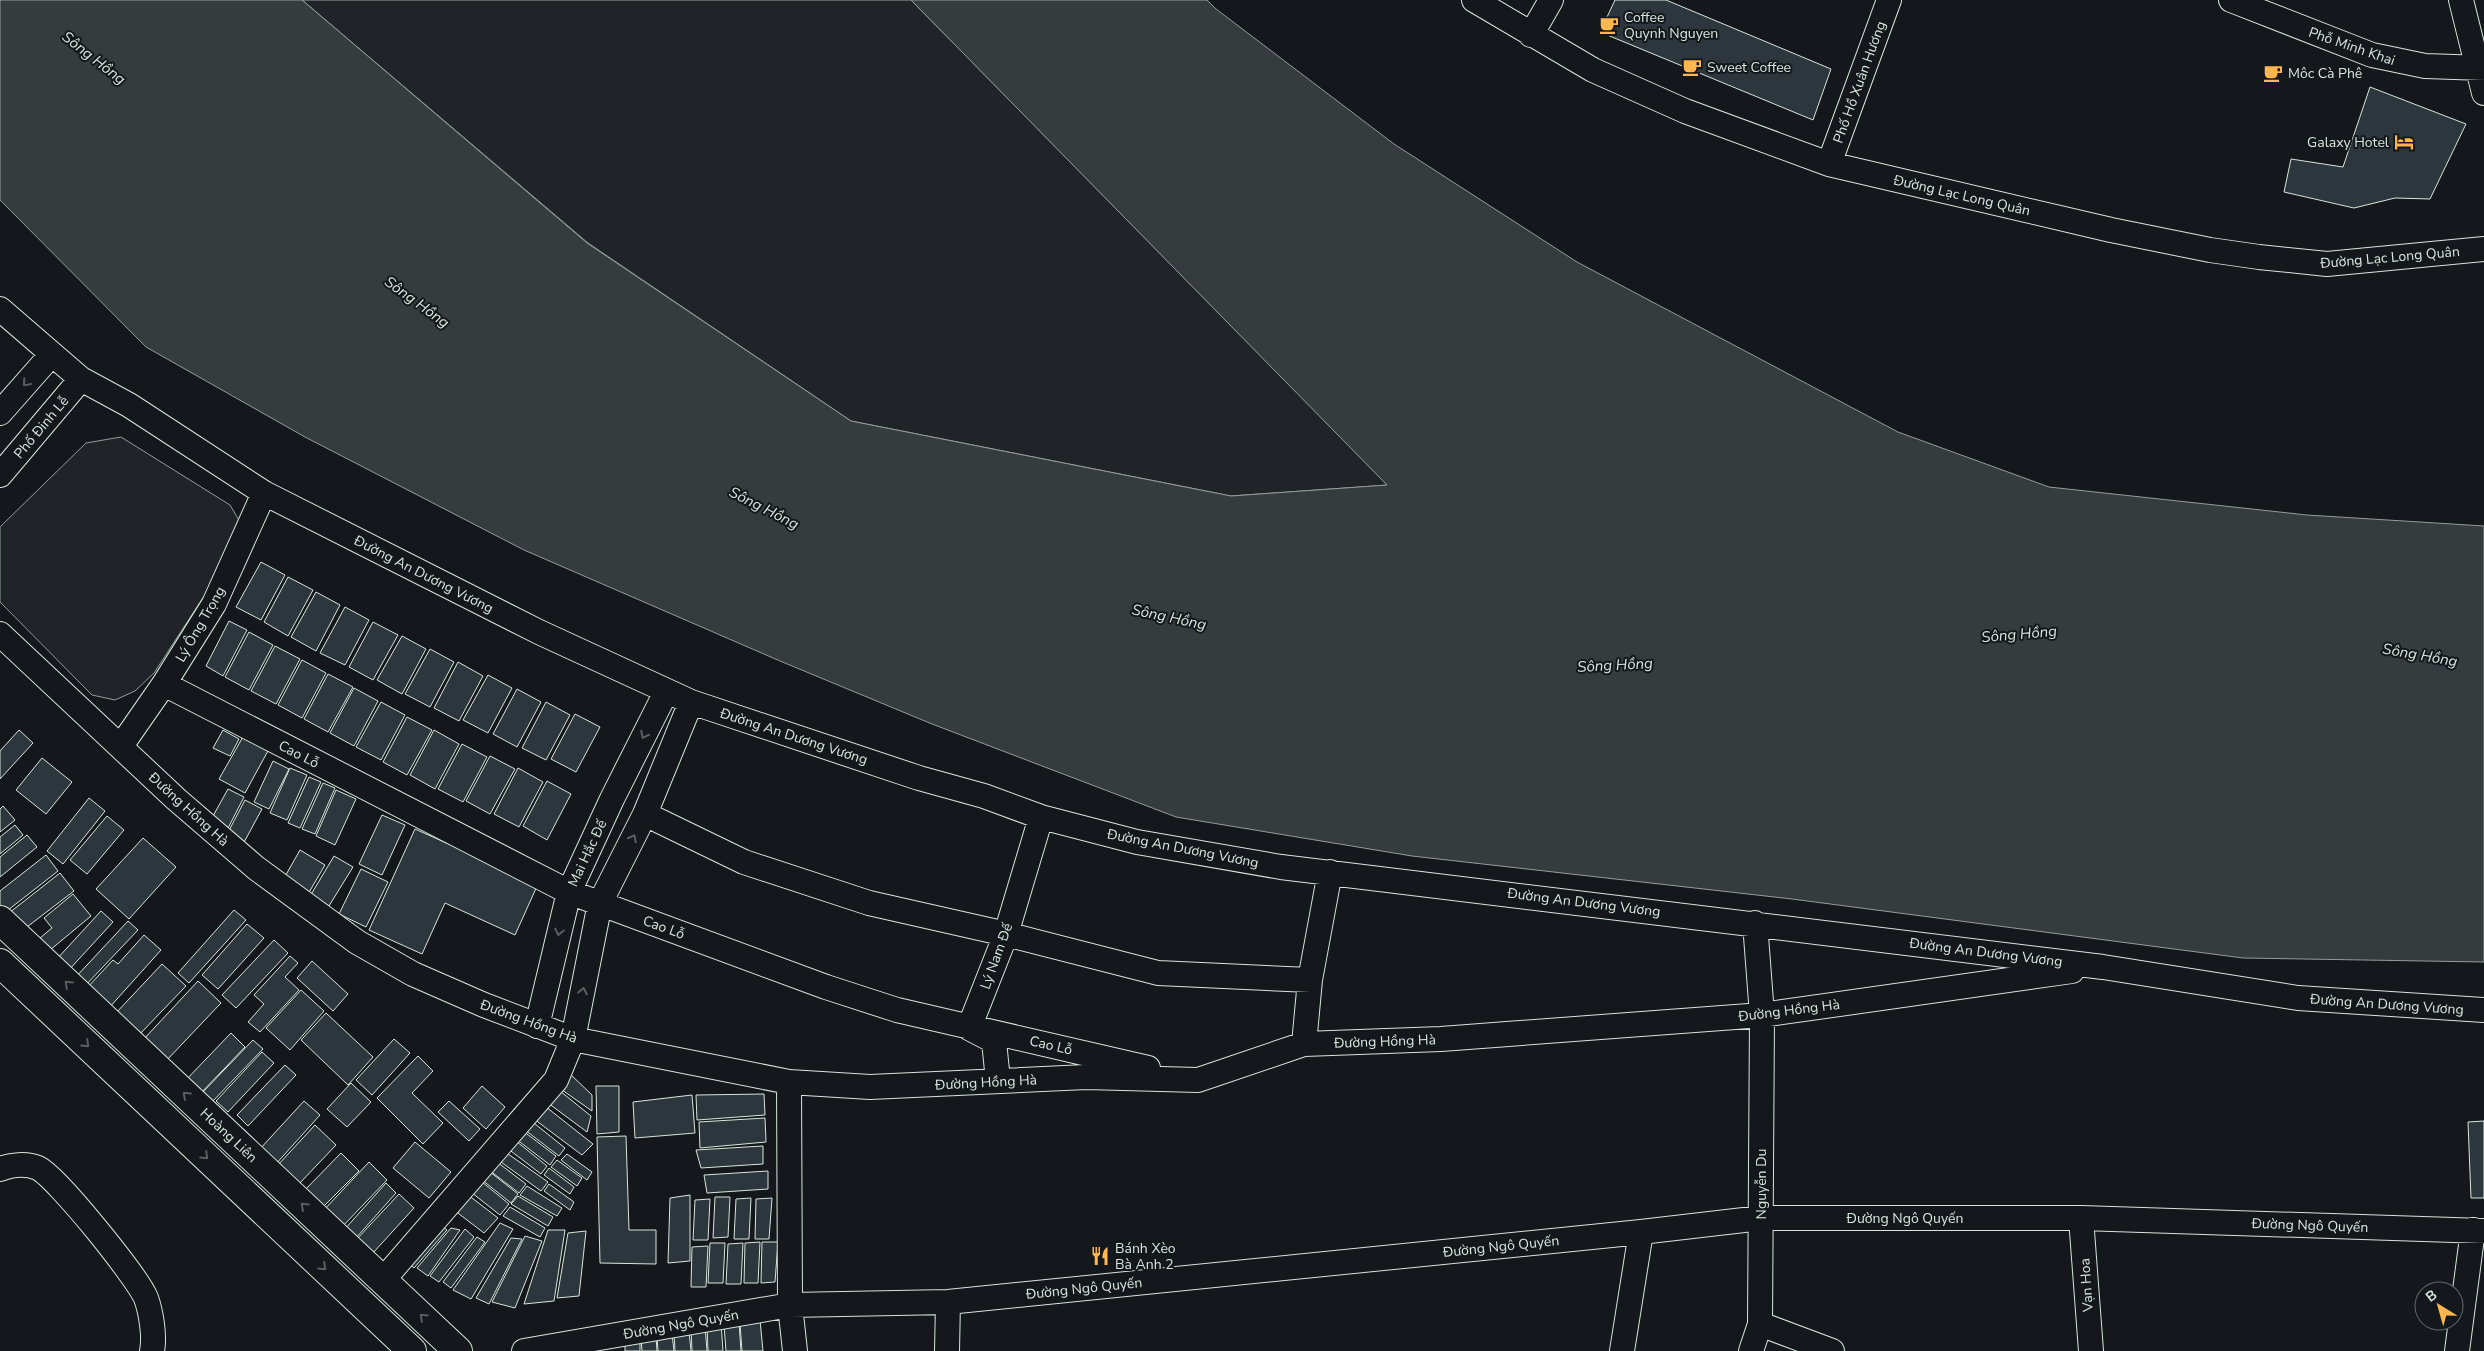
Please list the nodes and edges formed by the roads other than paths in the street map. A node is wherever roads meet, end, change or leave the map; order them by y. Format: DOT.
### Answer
graph roads {
  1 [pos="1474,0"];
  2 [pos="1550,0"];
  3 [pos="1889,0"];
  4 [pos="2231,0"];
  5 [pos="2461,0"];
  6 [pos="1531,36"];
  7 [pos="2482,68"];
  8 [pos="2484,94"];
  9 [pos="1829,164"];
  10 [pos="2484,249"];
  11 [pos="0,309"];
  12 [pos="52,354"];
  13 [pos="81,379"];
  14 [pos="0,413"];
  15 [pos="0,474"];
  16 [pos="264,493"];
  17 [pos="0,634"];
  18 [pos="164,684"];
  19 [pos="666,692"];
  20 [pos="691,702"];
  21 [pos="120,746"];
  22 [pos="645,814"];
  23 [pos="1042,817"];
  24 [pos="1330,872"];
  25 [pos="569,892"];
  26 [pos="600,903"];
  27 [pos="0,920"];
  28 [pos="1755,923"];
  29 [pos="1006,934"];
  30 [pos="0,963"];
  31 [pos="2103,967"];
  32 [pos="1310,980"];
  33 [pos="2484,1010"];
  34 [pos="1762,1015"];
  35 [pos="537,1026"];
  36 [pos="969,1028"];
  37 [pos="573,1039"];
  38 [pos="1304,1044"];
  39 [pos="1198,1080"];
  40 [pos="998,1081"];
  41 [pos="789,1082"];
  42 [pos="0,1169"];
  43 [pos="1761,1218"];
  44 [pos="2081,1218"];
  45 [pos="2478,1230"];
  46 [pos="1641,1232"];
  47 [pos="383,1280"];
  48 [pos="948,1302"];
  49 [pos="790,1305"];
  50 [pos="1760,1324"];
  51 [pos="152,1351"];
  52 [pos="412,1351"];
  53 [pos="458,1351"];
  54 [pos="524,1351"];
  55 [pos="795,1351"];
  56 [pos="946,1351"];
  57 [pos="1622,1351"];
  58 [pos="1751,1351"];
  59 [pos="1832,1351"];
  60 [pos="2091,1351"];
  61 [pos="2457,1351"];
  1 -- 6 [label="street, Đường Lạc Long Quân"];
  2 -- 6 [label="street"];
  3 -- 9 [label="street, Phố Hồ Xuân Hương"];
  4 -- 7 [label="street, Phỗ Minh Khai"];
  5 -- 7 [label="street"];
  6 -- 9 [label="street, Đường Lạc Long Quân"];
  7 -- 8 [label="street"];
  9 -- 10 [label="street, Đường Lạc Long Quân"];
  11 -- 12 [label="street, Đường An Dương Vương"];
  12 -- 13 [label="street, Đường An Dương Vương"];
  12 -- 14 [label="street, one-way"];
  13 -- 15 [label="street, Phố Đinh Lễ"];
  13 -- 16 [label="street, Đường An Dương Vương"];
  16 -- 18 [label="street, Lý Ông Trọng"];
  16 -- 19 [label="street, Đường An Dương Vương"];
  17 -- 21 [label="street, Đường Hồng Hà"];
  18 -- 21 [label="street, Lý Ông Trọng"];
  18 -- 25 [label="street, Cao Lỗ"];
  19 -- 20 [label="street, Đường An Dương Vương"];
  19 -- 25 [label="street, Mai Hắc Đế, one-way"];
  20 -- 22 [label="street"];
  20 -- 23 [label="street, Đường An Dương Vương"];
  21 -- 35 [label="street, Đường Hồng Hà"];
  26 -- 22 [label="street, one-way"];
  22 -- 29 [label="street"];
  23 -- 24 [label="street, Đường An Dương Vương"];
  23 -- 29 [label="street, Lý Nam Đế"];
  24 -- 28 [label="street, Đường An Dương Vương"];
  24 -- 32 [label="street"];
  25 -- 26 [label="street, Cao Lỗ"];
  25 -- 35 [label="street, Mai Hắc Đế, one-way"];
  26 -- 36 [label="street, Cao Lỗ"];
  37 -- 26 [label="street, one-way"];
  47 -- 27 [label="main road, Hoàng Liên, one-way"];
  28 -- 31 [label="street, Đường An Dương Vương"];
  28 -- 34 [label="street, Nguyễn Du"];
  29 -- 32 [label="street"];
  29 -- 36 [label="street, Lý Nam Đế"];
  30 -- 52 [label="main road, one-way"];
  31 -- 33 [label="street, Đường An Dương Vương"];
  31 -- 34 [label="street, Đường Hồng Hà"];
  32 -- 38 [label="street"];
  34 -- 38 [label="street, Đường Hồng Hà"];
  34 -- 43 [label="street, Nguyễn Du"];
  35 -- 37 [label="street, Đường Hồng Hà"];
  36 -- 39 [label="street, Cao Lỗ"];
  36 -- 40 [label="street"];
  37 -- 41 [label="street, Đường Hồng Hà"];
  37 -- 47 [label="street"];
  38 -- 39 [label="street, Đường Hồng Hà"];
  39 -- 40 [label="street, Đường Hồng Hà"];
  40 -- 41 [label="street, Đường Hồng Hà"];
  41 -- 49 [label="street"];
  42 -- 51 [label="street"];
  43 -- 44 [label="street, Đường Ngô Quyến"];
  43 -- 46 [label="street, Đường Ngô Quyến"];
  43 -- 50 [label="street, Nguyễn Du"];
  44 -- 45 [label="street, Đường Ngô Quyến"];
  44 -- 60 [label="street, Vạn Hoa"];
  45 -- 61 [label="street"];
  46 -- 48 [label="street, Đường Ngô Quyến"];
  46 -- 57 [label="street"];
  53 -- 47 [label="main road, Hoàng Liên, one-way"];
  48 -- 49 [label="street, Đường Ngô Quyến"];
  48 -- 56 [label="street"];
  49 -- 54 [label="street, Đường Ngô Quyến"];
  49 -- 55 [label="street"];
  50 -- 58 [label="street, Nguyễn Du"];
  50 -- 59 [label="street"];
}
